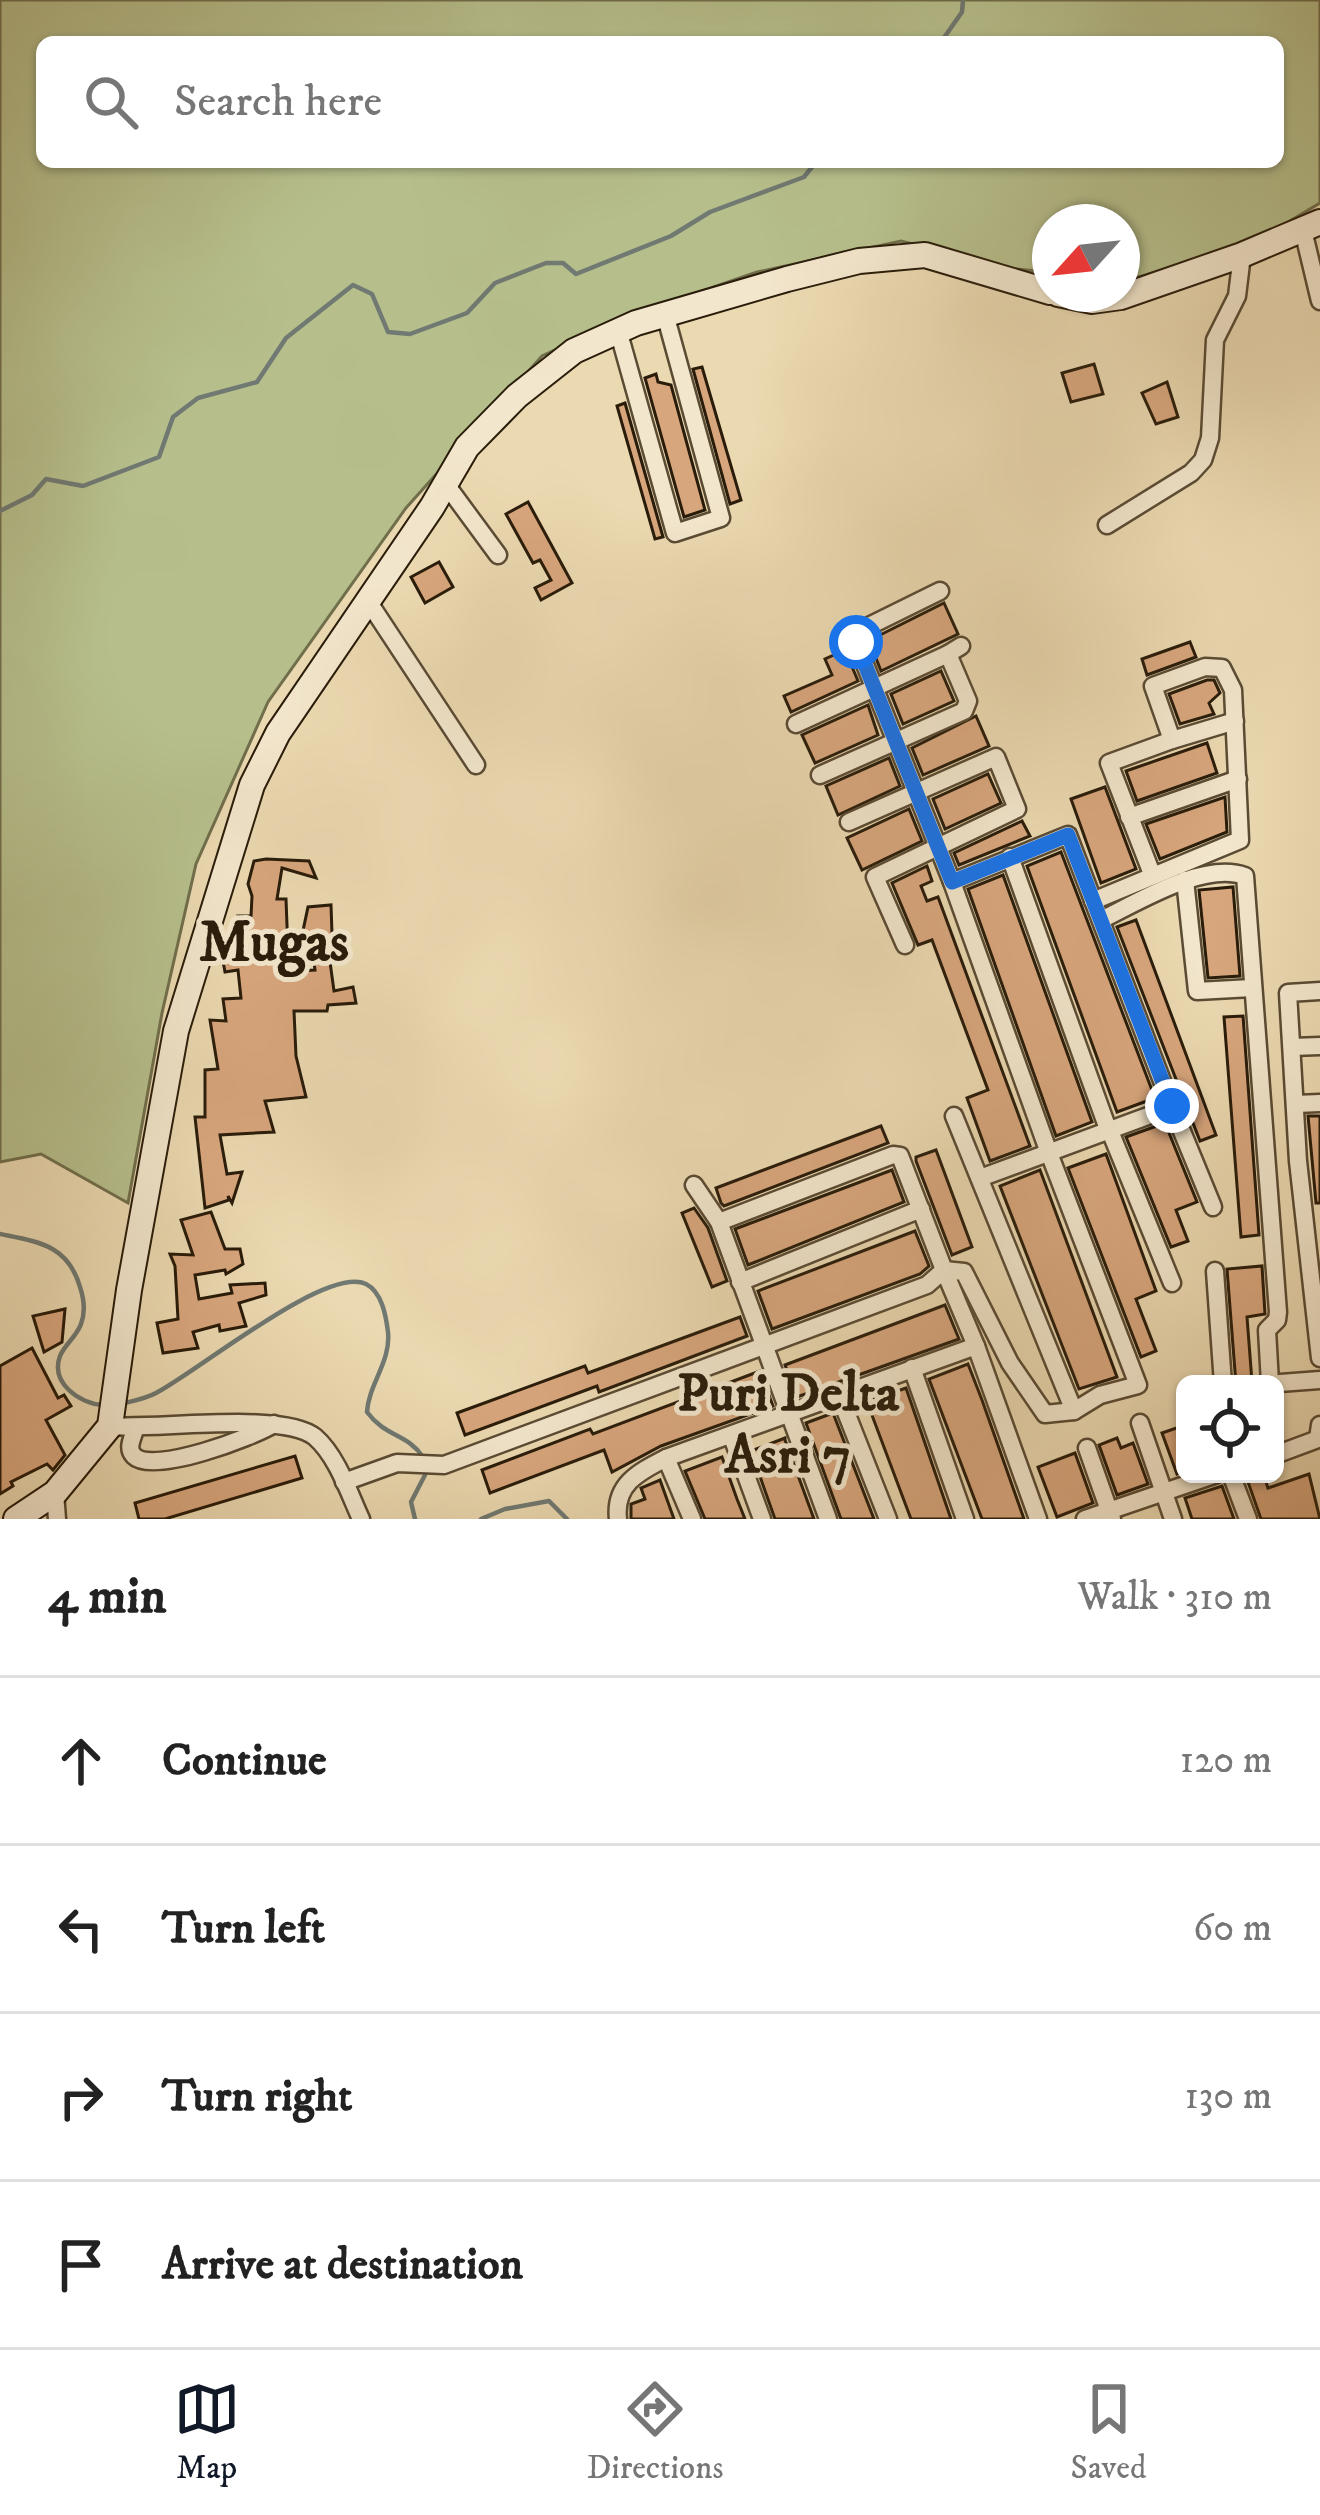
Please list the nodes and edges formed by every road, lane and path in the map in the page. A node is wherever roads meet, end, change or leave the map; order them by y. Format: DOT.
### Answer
graph roads {
  1 [pos="1312,226"];
  2 [pos="1242,255"];
  3 [pos="1032,286"];
  4 [pos="1140,290"];
  5 [pos="1320,301"];
  6 [pos="665,314"];
  7 [pos="617,330"];
  8 [pos="445,483"];
  9 [pos="1107,525"];
  10 [pos="498,555"];
  11 [pos="940,591"];
  12 [pos="368,602"];
  13 [pos="872,690"];
  14 [pos="1235,721"];
  15 [pos="796,724"];
  16 [pos="1172,740"];
  17 [pos="895,741"];
  18 [pos="476,765"];
  19 [pos="820,775"];
  20 [pos="1238,779"];
  21 [pos="916,791"];
  22 [pos="1130,817"];
  23 [pos="849,822"];
  24 [pos="939,847"];
  25 [pos="1010,857"];
  26 [pos="1151,874"];
  27 [pos="1185,880"];
  28 [pos="952,882"];
  29 [pos="1093,901"];
  30 [pos="1101,920"];
  31 [pos="905,945"];
  32 [pos="1252,988"];
  33 [pos="1320,991"];
  34 [pos="1320,1046"];
  35 [pos="1292,1048"];
  36 [pos="1320,1103"];
  37 [pos="1296,1104"];
  38 [pos="1172,1106"];
  39 [pos="954,1116"];
  40 [pos="1110,1132"];
  41 [pos="1049,1153"];
  42 [pos="1320,1160"];
  43 [pos="1298,1161"];
  44 [pos="980,1178"];
  45 [pos="694,1185"];
  46 [pos="1213,1207"];
  47 [pos="921,1209"];
  48 [pos="1313,1215"];
  49 [pos="719,1222"];
  50 [pos="944,1270"];
  51 [pos="1215,1270"];
  52 [pos="1315,1272"];
  53 [pos="740,1282"];
  54 [pos="1172,1283"];
  55 [pos="1318,1332"];
  56 [pos="976,1346"];
  57 [pos="766,1348"];
  58 [pos="1320,1358"];
  59 [pos="912,1368"];
  60 [pos="1222,1375"];
  61 [pos="1269,1375"];
  62 [pos="1320,1380"];
  63 [pos="1284,1382"];
  64 [pos="840,1397"];
  65 [pos="1074,1411"];
  66 [pos="790,1414"];
  67 [pos="119,1423"];
  68 [pos="1140,1423"];
  69 [pos="274,1424"];
  70 [pos="731,1437"];
  71 [pos="1315,1438"];
  72 [pos="1087,1448"];
  73 [pos="1284,1451"];
  74 [pos="666,1458"];
  75 [pos="344,1482"];
  76 [pos="1194,1483"];
  77 [pos="1234,1483"];
  78 [pos="1163,1495"];
  79 [pos="56,1506"];
  80 [pos="1111,1515"];
  81 [pos="16,1519"];
  82 [pos="361,1519"];
  83 [pos="618,1519"];
  84 [pos="692,1519"];
  85 [pos="762,1519"];
  86 [pos="828,1519"];
  87 [pos="887,1519"];
  88 [pos="964,1519"];
  89 [pos="1038,1519"];
  90 [pos="1085,1519"];
  91 [pos="1173,1519"];
  92 [pos="1248,1519"];
  1 -- 2 [label="main road"];
  1 -- 5 [label="street"];
  2 -- 4 [label="main road"];
  2 -- 9 [label="street"];
  3 -- 6 [label="main road"];
  6 -- 7 [label="main road"];
  6 -- 7 [label="street"];
  7 -- 8 [label="main road"];
  8 -- 10 [label="street"];
  8 -- 12 [label="main road"];
  11 -- 13 [label="street"];
  12 -- 18 [label="street"];
  12 -- 67 [label="main road"];
  13 -- 15 [label="street"];
  13 -- 17 [label="street"];
  13 -- 17 [label="street"];
  14 -- 16 [label="street"];
  14 -- 16 [label="street"];
  14 -- 20 [label="street"];
  16 -- 22 [label="street"];
  17 -- 19 [label="street"];
  17 -- 21 [label="street"];
  20 -- 22 [label="street"];
  20 -- 26 [label="street"];
  21 -- 23 [label="street"];
  21 -- 24 [label="street"];
  21 -- 24 [label="street"];
  22 -- 26 [label="street"];
  24 -- 28 [label="street"];
  24 -- 31 [label="street"];
  25 -- 28 [label="street"];
  25 -- 29 [label="street"];
  25 -- 40 [label="street"];
  26 -- 29 [label="street"];
  27 -- 30 [label="street"];
  27 -- 32 [label="street"];
  27 -- 32 [label="street"];
  28 -- 41 [label="street"];
  29 -- 30 [label="street"];
  30 -- 38 [label="street"];
  32 -- 61 [label="street"];
  33 -- 35 [label="street"];
  34 -- 35 [label="street"];
  35 -- 37 [label="street"];
  36 -- 37 [label="street"];
  37 -- 43 [label="street"];
  38 -- 40 [label="street"];
  38 -- 46 [label="street"];
  39 -- 44 [label="street"];
  40 -- 41 [label="street"];
  40 -- 54 [label="street"];
  41 -- 44 [label="street"];
  41 -- 65 [label="street"];
  42 -- 43 [label="street"];
  43 -- 48 [label="street"];
  44 -- 65 [label="street"];
  45 -- 49 [label="street"];
  47 -- 49 [label="street"];
  47 -- 50 [label="street"];
  47 -- 53 [label="street"];
  48 -- 52 [label="street"];
  49 -- 53 [label="street"];
  50 -- 56 [label="street"];
  50 -- 57 [label="street"];
  50 -- 65 [label="street"];
  51 -- 60 [label="street"];
  52 -- 55 [label="street"];
  53 -- 57 [label="street"];
  55 -- 58 [label="street"];
  56 -- 59 [label="street"];
  56 -- 89 [label="street"];
  57 -- 66 [label="street"];
  57 -- 75 [label="street"];
  59 -- 64 [label="street"];
  59 -- 88 [label="street"];
  62 -- 63 [label="street"];
  64 -- 66 [label="street"];
  64 -- 87 [label="street"];
  66 -- 70 [label="street"];
  66 -- 86 [label="street"];
  67 -- 69 [label="street"];
  67 -- 69 [label="street"];
  67 -- 79 [label="main road"];
  68 -- 78 [label="street"];
  69 -- 75 [label="street"];
  70 -- 74 [label="street"];
  70 -- 85 [label="street"];
  71 -- 73 [label="street"];
  72 -- 80 [label="street"];
  74 -- 83 [label="street"];
  74 -- 84 [label="street"];
  75 -- 82 [label="street"];
  76 -- 78 [label="street"];
  77 -- 92 [label="street"];
  78 -- 80 [label="street"];
  78 -- 91 [label="street"];
  79 -- 81 [label="main road"];
  80 -- 90 [label="street"];
}
